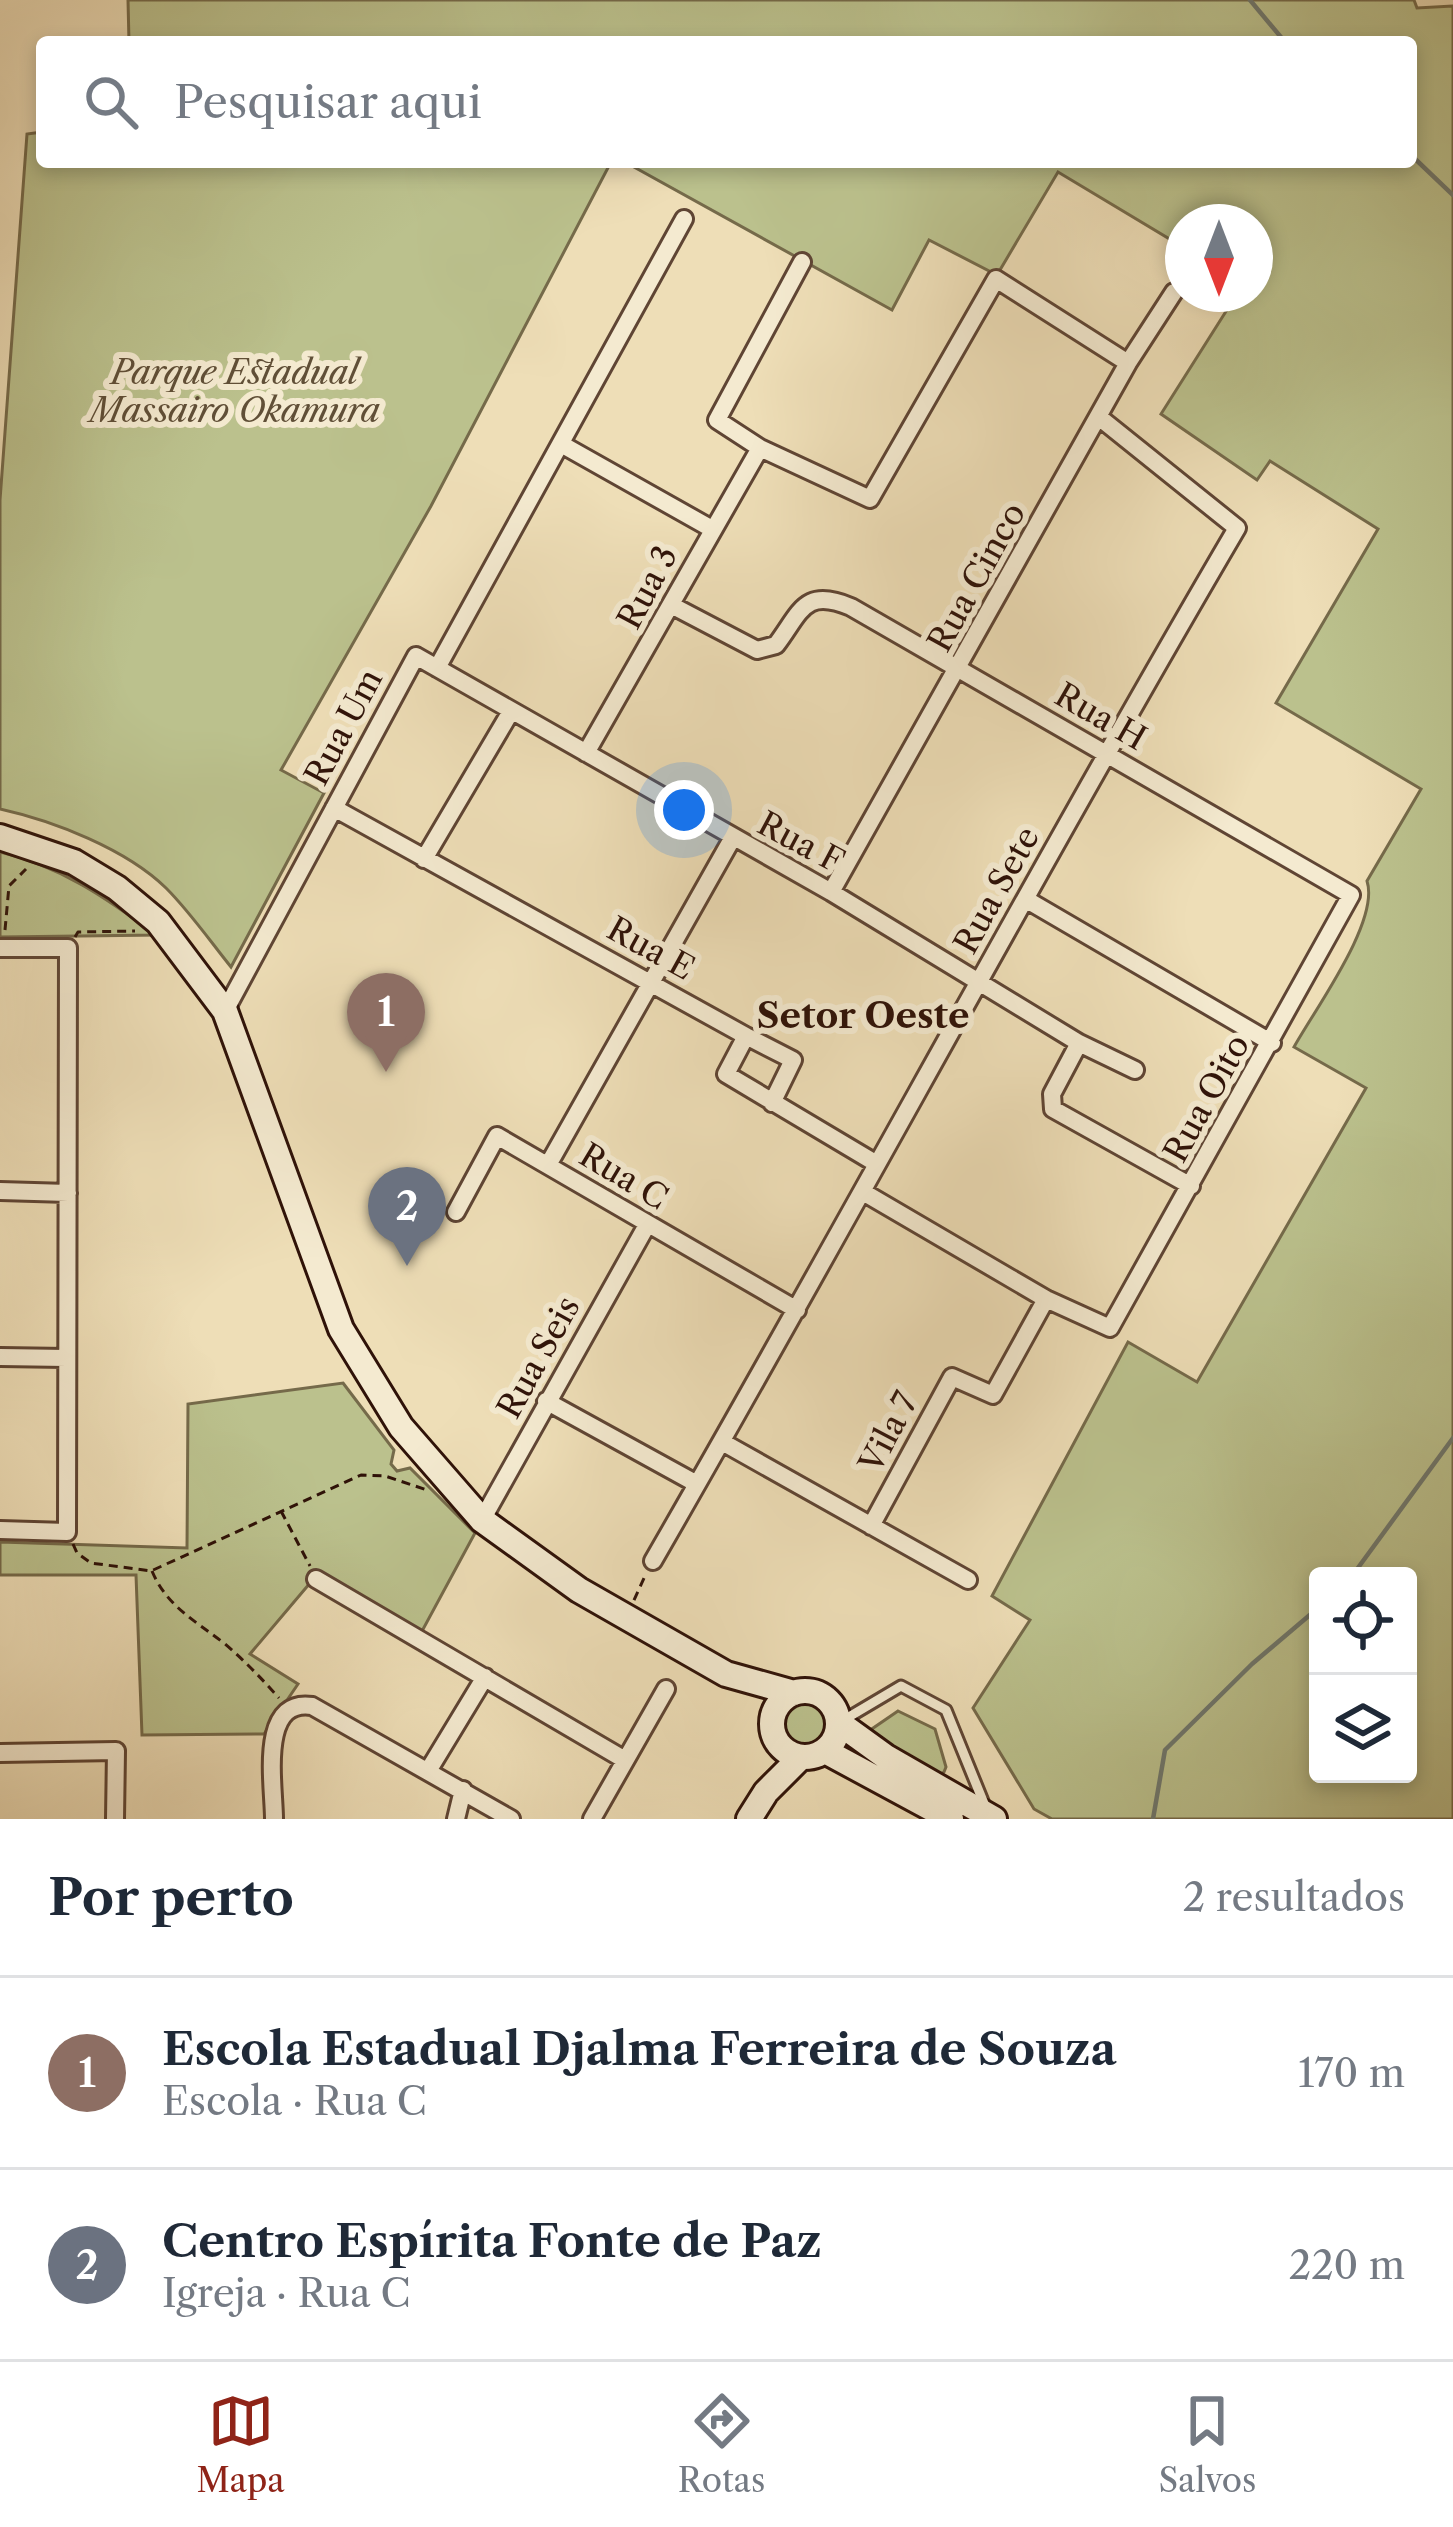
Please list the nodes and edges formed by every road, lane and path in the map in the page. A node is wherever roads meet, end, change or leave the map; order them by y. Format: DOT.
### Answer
graph roads {
  1 [pos="684,219"];
  2 [pos="802,262"];
  3 [pos="1165,306"];
  4 [pos="1128,363"];
  5 [pos="1100,418"];
  6 [pos="561,444"];
  7 [pos="760,448"];
  8 [pos="712,529"];
  9 [pos="673,607"];
  10 [pos="437,668"];
  11 [pos="958,668"];
  12 [pos="511,713"];
  13 [pos="1105,752"];
  14 [pos="586,753"];
  15 [pos="334,808"];
  16 [pos="0,837"];
  17 [pos="732,839"];
  18 [pos="44,850"];
  19 [pos="424,859"];
  20 [pos="831,892"];
  21 [pos="1351,896"];
  22 [pos="1027,900"];
  23 [pos="149,915"];
  24 [pos="0,944"];
  25 [pos="68,948"];
  26 [pos="649,980"];
  27 [pos="979,982"];
  28 [pos="225,1011"];
  29 [pos="746,1036"];
  30 [pos="1078,1042"];
  31 [pos="1272,1043"];
  32 [pos="1135,1070"];
  33 [pos="772,1103"];
  34 [pos="877,1164"];
  35 [pos="548,1165"];
  36 [pos="1191,1186"];
  37 [pos="0,1191"];
  38 [pos="863,1192"];
  39 [pos="68,1193"];
  40 [pos="456,1212"];
  41 [pos="647,1225"];
  42 [pos="1046,1299"];
  43 [pos="797,1310"];
  44 [pos="0,1357"];
  45 [pos="67,1358"];
  46 [pos="546,1401"];
  47 [pos="724,1443"];
  48 [pos="697,1484"];
  49 [pos="434,1492"];
  50 [pos="281,1510"];
  51 [pos="482,1520"];
  52 [pos="871,1526"];
  53 [pos="0,1530"];
  54 [pos="67,1532"];
  55 [pos="653,1561"];
  56 [pos="152,1570"];
  57 [pos="316,1579"];
  58 [pos="968,1580"];
  59 [pos="625,1618"];
  60 [pos="726,1674"];
  61 [pos="485,1678"];
  62 [pos="667,1689"];
  63 [pos="794,1693"];
  64 [pos="289,1708"];
  65 [pos="838,1723"];
  66 [pos="773,1728"];
  67 [pos="0,1754"];
  68 [pos="813,1754"];
  69 [pos="625,1760"];
  70 [pos="428,1771"];
  71 [pos="463,1790"];
  72 [pos="766,1792"];
  73 [pos="992,1818"];
  74 [pos="115,1819"];
  75 [pos="274,1819"];
  76 [pos="456,1819"];
  77 [pos="512,1819"];
  78 [pos="592,1819"];
  79 [pos="749,1819"];
  80 [pos="951,1819"];
  1 -- 6 [label="street, Rua Um"];
  2 -- 7 [label="street"];
  3 -- 4 [label="street, Rua Cinco"];
  4 -- 5 [label="street, Rua Cinco"];
  4 -- 7 [label="street"];
  5 -- 11 [label="street, Rua Cinco"];
  5 -- 13 [label="street, Rua Sete"];
  6 -- 8 [label="street"];
  6 -- 10 [label="street, Rua Um"];
  7 -- 8 [label="street, Rua 3"];
  8 -- 9 [label="street, Rua 3"];
  9 -- 11 [label="street, Rua H"];
  9 -- 14 [label="street, Rua 3"];
  10 -- 12 [label="street, Rua F"];
  10 -- 15 [label="street, Rua Um"];
  11 -- 13 [label="street, Rua H"];
  11 -- 20 [label="street, Rua Cinco"];
  12 -- 14 [label="street, Rua F"];
  12 -- 19 [label="street"];
  13 -- 21 [label="street, Rua H"];
  13 -- 22 [label="street, Rua Sete"];
  14 -- 17 [label="street, Rua F"];
  15 -- 19 [label="street, Rua E"];
  15 -- 28 [label="street, Rua Um"];
  16 -- 18 [label="main road"];
  17 -- 20 [label="street, Rua F"];
  17 -- 26 [label="street"];
  18 -- 23 [label="main road"];
  18 -- 24 [label="path"];
  19 -- 26 [label="street, Rua E"];
  20 -- 27 [label="street, Rua F"];
  21 -- 31 [label="street, Rua Oito"];
  22 -- 27 [label="street, Rua Sete"];
  22 -- 31 [label="street"];
  23 -- 25 [label="path"];
  23 -- 28 [label="main road"];
  24 -- 25 [label="street"];
  25 -- 39 [label="street"];
  26 -- 29 [label="street, Rua E"];
  26 -- 35 [label="street"];
  27 -- 30 [label="street, Rua F"];
  27 -- 34 [label="street, Rua Sete"];
  28 -- 51 [label="main road"];
  29 -- 33 [label="street"];
  29 -- 33 [label="street, Rua E"];
  30 -- 32 [label="street, Rua F"];
  30 -- 36 [label="street"];
  31 -- 36 [label="street, Rua Oito"];
  33 -- 34 [label="street"];
  34 -- 38 [label="street, Rua Sete"];
  35 -- 40 [label="street, Rua C"];
  35 -- 41 [label="street, Rua C"];
  36 -- 42 [label="street, Rua Oito"];
  37 -- 39 [label="street"];
  38 -- 42 [label="street"];
  38 -- 43 [label="street, Rua Sete"];
  39 -- 45 [label="street"];
  41 -- 43 [label="street, Rua C"];
  41 -- 46 [label="street, Rua Seis"];
  42 -- 52 [label="street, Vila 7"];
  43 -- 47 [label="street, Rua Sete"];
  44 -- 45 [label="street"];
  45 -- 54 [label="street"];
  46 -- 48 [label="street"];
  46 -- 51 [label="street, Rua Seis"];
  47 -- 48 [label="street, Rua Sete"];
  47 -- 52 [label="street"];
  48 -- 55 [label="street, Rua Sete"];
  49 -- 50 [label="path"];
  50 -- 56 [label="path"];
  50 -- 57 [label="path"];
  51 -- 59 [label="main road"];
  52 -- 58 [label="street"];
  53 -- 54 [label="street"];
  54 -- 56 [label="path"];
  55 -- 59 [label="path"];
  56 -- 64 [label="path"];
  57 -- 61 [label="street"];
  59 -- 60 [label="main road"];
  60 -- 63 [label="main road"];
  60 -- 66 [label="main road"];
  61 -- 69 [label="street"];
  61 -- 70 [label="street"];
  62 -- 69 [label="street"];
  63 -- 65 [label="main road"];
  63 -- 66 [label="main road"];
  64 -- 70 [label="street"];
  64 -- 75 [label="street"];
  65 -- 68 [label="main road"];
  65 -- 73 [label="main road"];
  65 -- 73 [label="lane"];
  66 -- 68 [label="main road"];
  66 -- 72 [label="main road"];
  67 -- 74 [label="street"];
  68 -- 72 [label="main road"];
  68 -- 80 [label="main road"];
  69 -- 78 [label="street"];
  70 -- 71 [label="street"];
  71 -- 76 [label="street"];
  71 -- 77 [label="street"];
  72 -- 79 [label="main road"];
}
